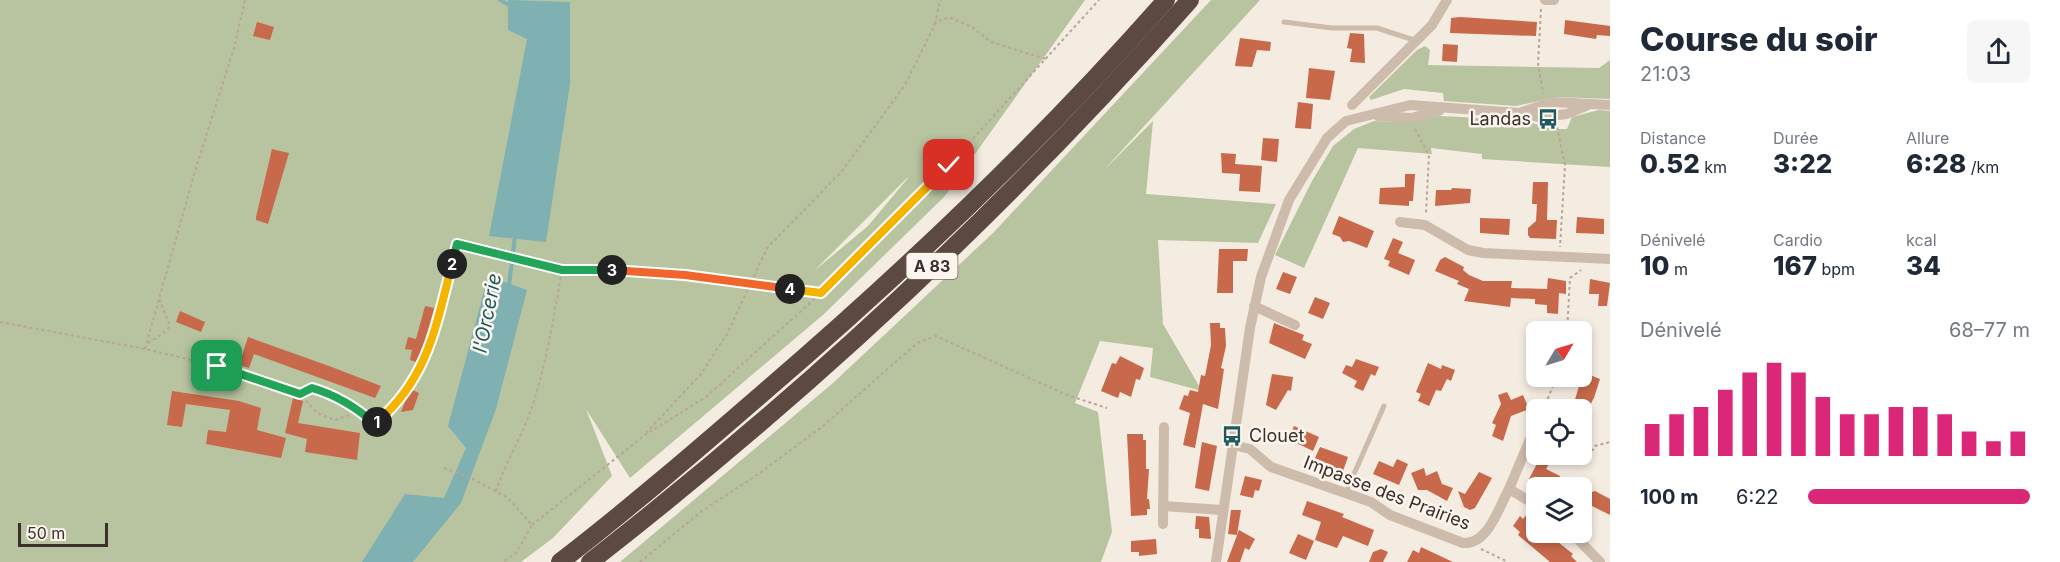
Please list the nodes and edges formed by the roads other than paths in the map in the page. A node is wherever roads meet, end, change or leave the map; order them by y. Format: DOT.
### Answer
graph roads {
  1 [pos="1166,0"];
  2 [pos="1190,0"];
  3 [pos="1543,0"];
  4 [pos="1554,0"];
  5 [pos="1441,2"];
  6 [pos="1284,22"];
  7 [pos="1417,40"];
  8 [pos="1352,105"];
  9 [pos="1610,105"];
  10 [pos="1446,109"];
  11 [pos="1371,115"];
  12 [pos="1400,222"];
  13 [pos="1610,259"];
  14 [pos="1254,306"];
  15 [pos="1295,325"];
  16 [pos="1384,406"];
  17 [pos="1164,427"];
  18 [pos="1233,445"];
  19 [pos="1526,449"];
  20 [pos="1509,489"];
  21 [pos="1345,494"];
  22 [pos="1526,499"];
  23 [pos="1163,506"];
  24 [pos="1222,510"];
  25 [pos="1163,524"];
  26 [pos="1582,543"];
  27 [pos="560,562"];
  28 [pos="590,562"];
  29 [pos="1216,562"];
  30 [pos="1600,562"];
  1 -- 27 [label="highway, A 83"];
  2 -- 28 [label="highway, A 83"];
  3 -- 4 [label="street"];
  5 -- 7 [label="street"];
  6 -- 7 [label="lane"];
  7 -- 8 [label="street"];
  9 -- 10 [label="street"];
  10 -- 11 [label="street"];
  10 -- 11 [label="street"];
  11 -- 14 [label="street"];
  12 -- 13 [label="street"];
  14 -- 15 [label="street"];
  14 -- 18 [label="street"];
  16 -- 21 [label="lane"];
  17 -- 23 [label="street"];
  18 -- 21 [label="street, Impasse des Prairies"];
  18 -- 24 [label="street"];
  19 -- 20 [label="street, Impasse des Prairies"];
  20 -- 21 [label="street, Impasse des Prairies"];
  20 -- 22 [label="street"];
  23 -- 24 [label="street"];
  23 -- 25 [label="street"];
  24 -- 29 [label="street"];
  26 -- 30 [label="street"];
}
